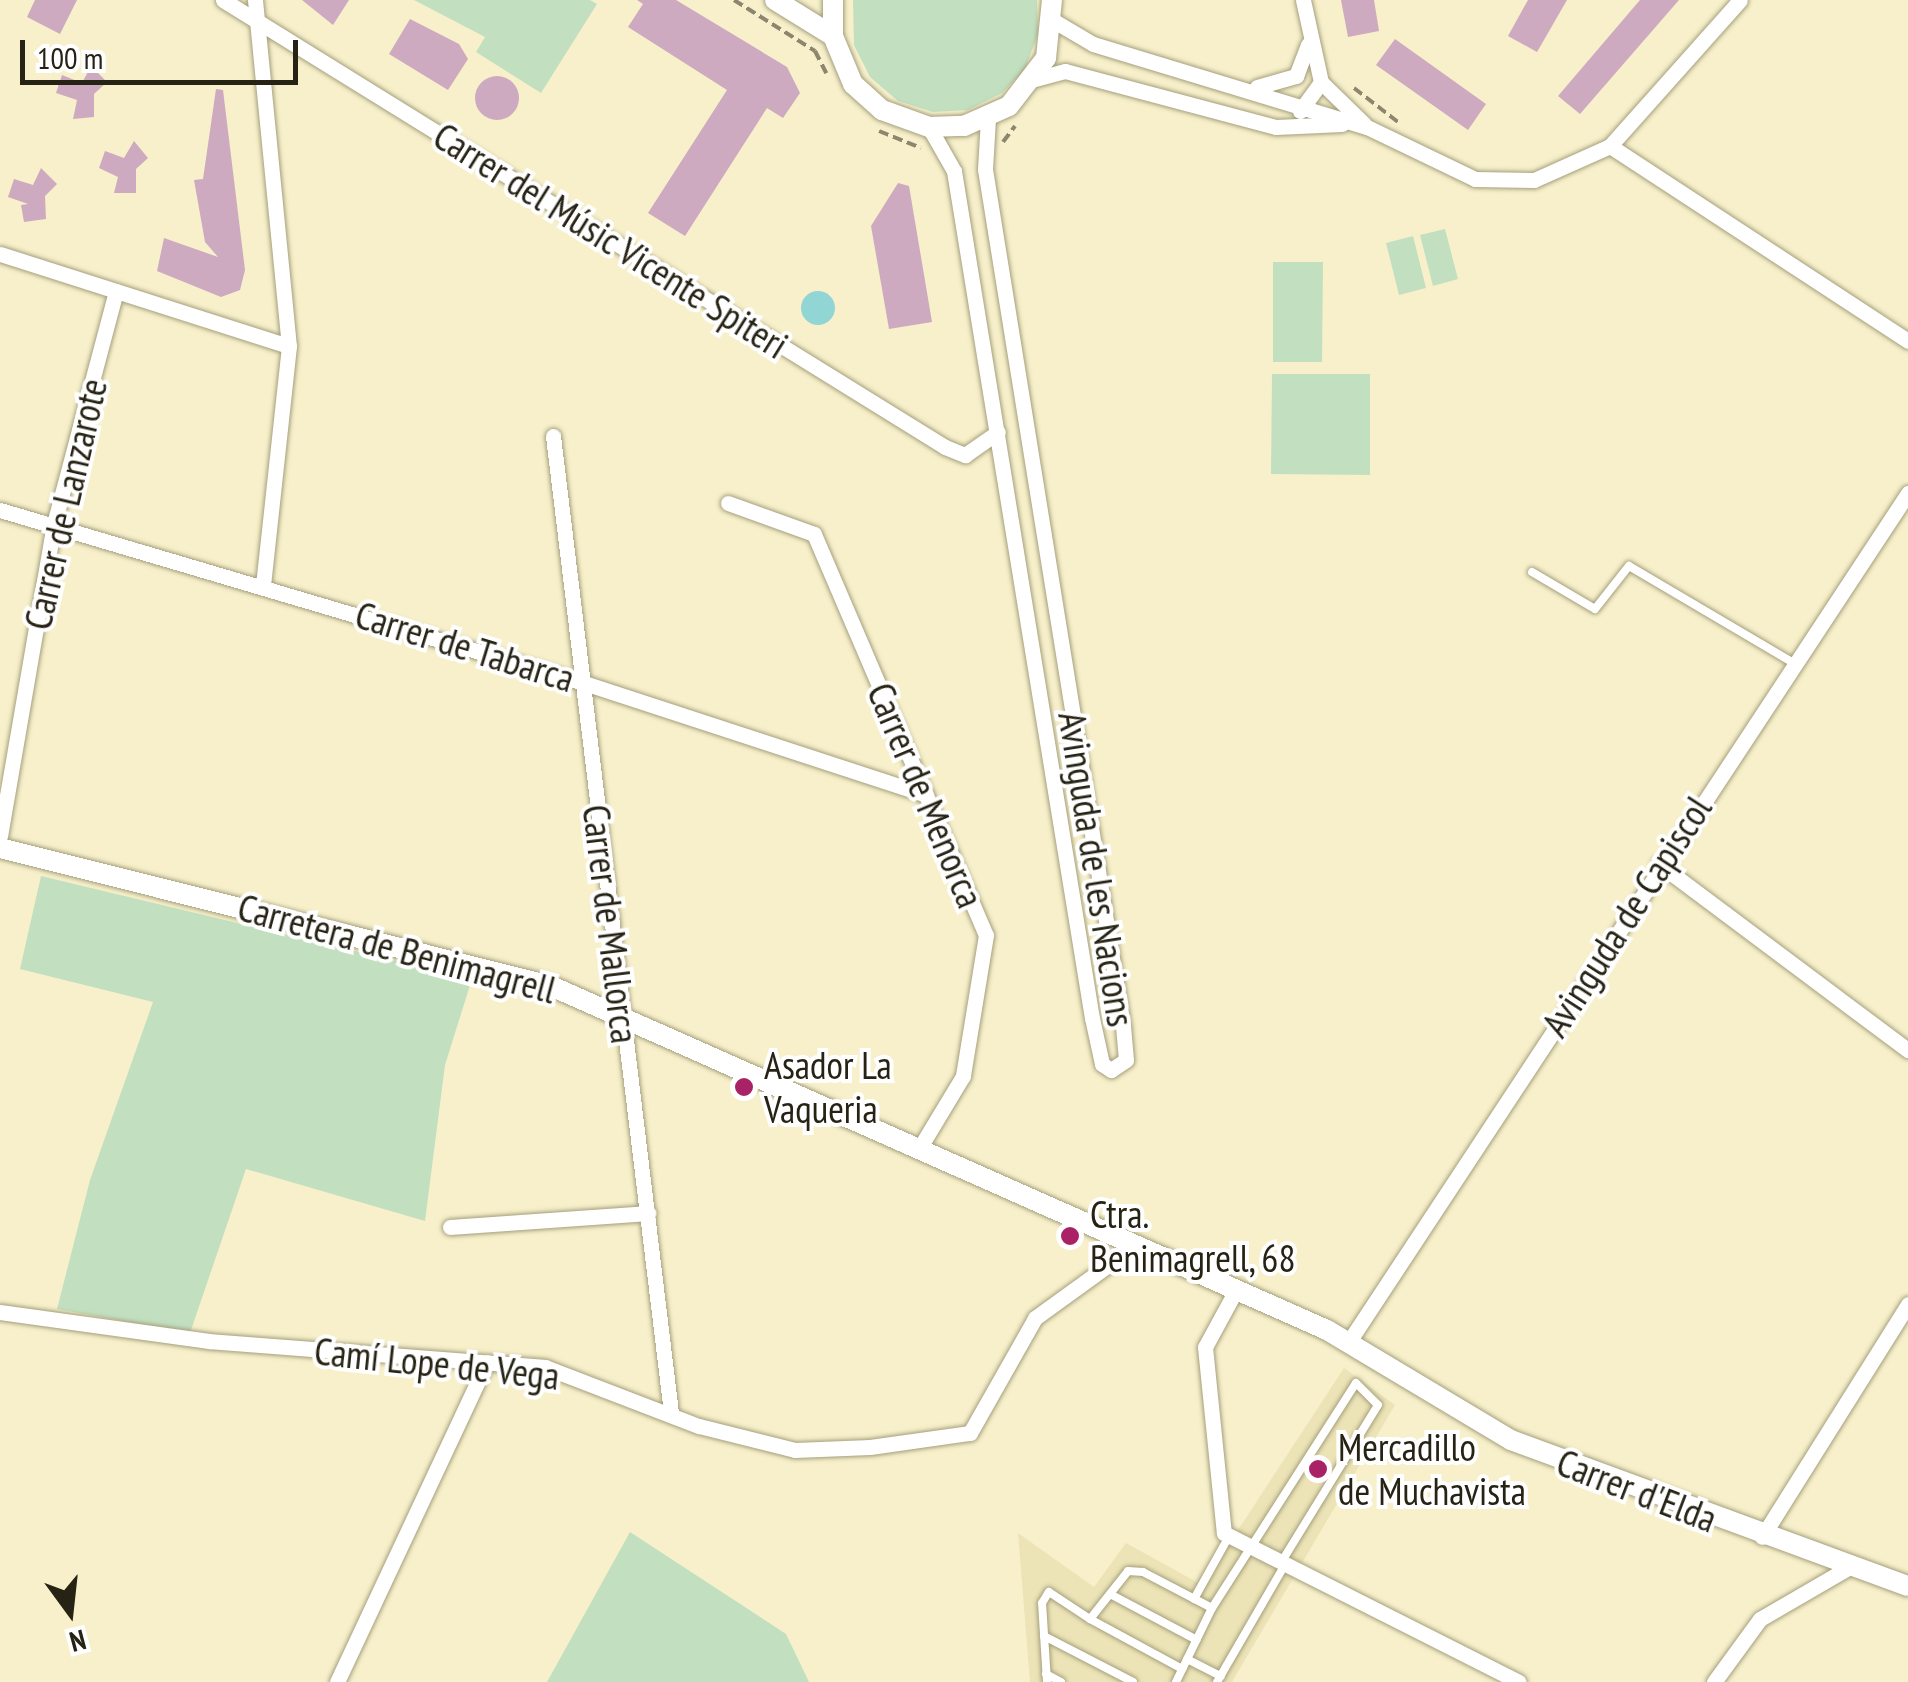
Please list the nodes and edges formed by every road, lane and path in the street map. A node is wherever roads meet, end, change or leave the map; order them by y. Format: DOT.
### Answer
graph roads {
  1 [pos="223,0"];
  2 [pos="255,0"];
  3 [pos="734,0"];
  4 [pos="775,0"];
  5 [pos="833,0"];
  6 [pos="1303,0"];
  7 [pos="1740,0"];
  8 [pos="1053,10"];
  9 [pos="258,22"];
  10 [pos="1309,30"];
  11 [pos="833,36"];
  12 [pos="1035,79"];
  13 [pos="830,81"];
  14 [pos="1321,82"];
  15 [pos="1350,85"];
  16 [pos="1242,88"];
  17 [pos="1307,108"];
  18 [pos="1026,112"];
  19 [pos="988,118"];
  20 [pos="871,125"];
  21 [pos="1269,125"];
  22 [pos="1367,127"];
  23 [pos="929,128"];
  24 [pos="1406,128"];
  25 [pos="1610,146"];
  26 [pos="927,150"];
  27 [pos="985,163"];
  28 [pos="0,254"];
  29 [pos="116,291"];
  30 [pos="1908,341"];
  31 [pos="289,346"];
  32 [pos="998,432"];
  33 [pos="553,436"];
  34 [pos="1908,493"];
  35 [pos="728,503"];
  36 [pos="0,510"];
  37 [pos="54,524"];
  38 [pos="1532,572"];
  39 [pos="264,585"];
  40 [pos="1794,663"];
  41 [pos="581,682"];
  42 [pos="926,795"];
  43 [pos="0,836"];
  44 [pos="0,848"];
  45 [pos="1659,864"];
  46 [pos="622,1016"];
  47 [pos="1908,1050"];
  48 [pos="922,1144"];
  49 [pos="649,1213"];
  50 [pos="450,1228"];
  51 [pos="1109,1235"];
  52 [pos="1134,1247"];
  53 [pos="1236,1290"];
  54 [pos="1908,1304"];
  55 [pos="0,1312"];
  56 [pos="1348,1343"];
  57 [pos="487,1362"];
  58 [pos="671,1412"];
  59 [pos="1229,1536"];
  60 [pos="1762,1538"];
  61 [pos="1249,1545"];
  62 [pos="1284,1562"];
  63 [pos="1848,1568"];
  64 [pos="1908,1586"];
  65 [pos="1110,1594"];
  66 [pos="1194,1599"];
  67 [pos="1212,1608"];
  68 [pos="1090,1619"];
  69 [pos="1044,1636"];
  70 [pos="1197,1640"];
  71 [pos="1187,1659"];
  72 [pos="1182,1670"];
  73 [pos="1046,1678"];
  74 [pos="1219,1679"];
  75 [pos="337,1682"];
  76 [pos="1061,1682"];
  77 [pos="1132,1682"];
  78 [pos="1176,1682"];
  79 [pos="1519,1682"];
  80 [pos="1714,1682"];
  1 -- 9 [label="street, Carrer del Músic Vicente Spiteri"];
  2 -- 9 [label="street"];
  3 -- 13 [label="path"];
  4 -- 11 [label="street"];
  5 -- 11 [label="street"];
  6 -- 10 [label="street"];
  7 -- 25 [label="street"];
  8 -- 12 [label="street"];
  8 -- 16 [label="street"];
  9 -- 31 [label="street"];
  9 -- 32 [label="street, Carrer del Músic Vicente Spiteri"];
  10 -- 14 [label="street"];
  10 -- 16 [label="street"];
  11 -- 23 [label="street"];
  12 -- 19 [label="street"];
  12 -- 21 [label="street"];
  14 -- 17 [label="street"];
  14 -- 22 [label="street"];
  15 -- 24 [label="path"];
  16 -- 17 [label="street"];
  17 -- 21 [label="street"];
  17 -- 22 [label="street"];
  18 -- 27 [label="path"];
  19 -- 23 [label="street"];
  19 -- 27 [label="street, Avinguda de les Nacions"];
  20 -- 26 [label="path"];
  21 -- 22 [label="street"];
  22 -- 25 [label="street"];
  23 -- 32 [label="street, Avinguda de les Nacions"];
  25 -- 30 [label="street"];
  27 -- 32 [label="street, Avinguda de les Nacions"];
  28 -- 29 [label="street"];
  29 -- 31 [label="street"];
  29 -- 37 [label="street, Carrer de Lanzarote"];
  31 -- 39 [label="street"];
  33 -- 41 [label="street, Carrer de Mallorca"];
  34 -- 40 [label="street, Avinguda de Capiscol"];
  35 -- 42 [label="street, Carrer de Menorca"];
  36 -- 37 [label="street, Carrer de Tabarca"];
  37 -- 39 [label="street, Carrer de Tabarca"];
  37 -- 43 [label="street, Carrer de Lanzarote"];
  38 -- 40 [label="lane"];
  39 -- 41 [label="street, Carrer de Tabarca"];
  40 -- 45 [label="street, Avinguda de Capiscol"];
  41 -- 42 [label="street, Carrer de Tabarca"];
  41 -- 46 [label="street, Carrer de Mallorca"];
  42 -- 48 [label="street, Carrer de Menorca"];
  44 -- 46 [label="street, Carretera de Benimagrell"];
  45 -- 47 [label="street"];
  45 -- 56 [label="street, Avinguda de Capiscol"];
  46 -- 48 [label="street, Carretera de Benimagrell"];
  46 -- 49 [label="street, Carrer de Mallorca"];
  48 -- 51 [label="street, Carretera de Benimagrell"];
  49 -- 50 [label="street"];
  49 -- 58 [label="street, Carrer de Mallorca"];
  51 -- 52 [label="street, Carrer d'Elda"];
  52 -- 53 [label="street, Carrer d'Elda"];
  52 -- 58 [label="street, Camí Lope de Vega"];
  53 -- 56 [label="street, Carrer d'Elda"];
  53 -- 59 [label="street"];
  54 -- 60 [label="street"];
  55 -- 57 [label="street, Camí Lope de Vega"];
  56 -- 60 [label="street, Carrer d'Elda"];
  57 -- 58 [label="street, Camí Lope de Vega"];
  57 -- 75 [label="street"];
  59 -- 61 [label="street"];
  59 -- 66 [label="lane"];
  60 -- 63 [label="street, Carrer d'Elda"];
  61 -- 62 [label="street"];
  61 -- 62 [label="lane"];
  61 -- 67 [label="lane"];
  62 -- 74 [label="lane"];
  62 -- 79 [label="street"];
  63 -- 64 [label="street, Carrer d'Elda"];
  63 -- 80 [label="street"];
  65 -- 66 [label="lane"];
  65 -- 68 [label="lane"];
  65 -- 70 [label="lane"];
  66 -- 67 [label="lane"];
  67 -- 70 [label="lane"];
  68 -- 69 [label="lane"];
  68 -- 72 [label="lane"];
  69 -- 73 [label="lane"];
  69 -- 77 [label="lane"];
  70 -- 71 [label="lane"];
  71 -- 72 [label="lane"];
  71 -- 74 [label="lane"];
  72 -- 78 [label="lane"];
  73 -- 76 [label="lane"];
}
